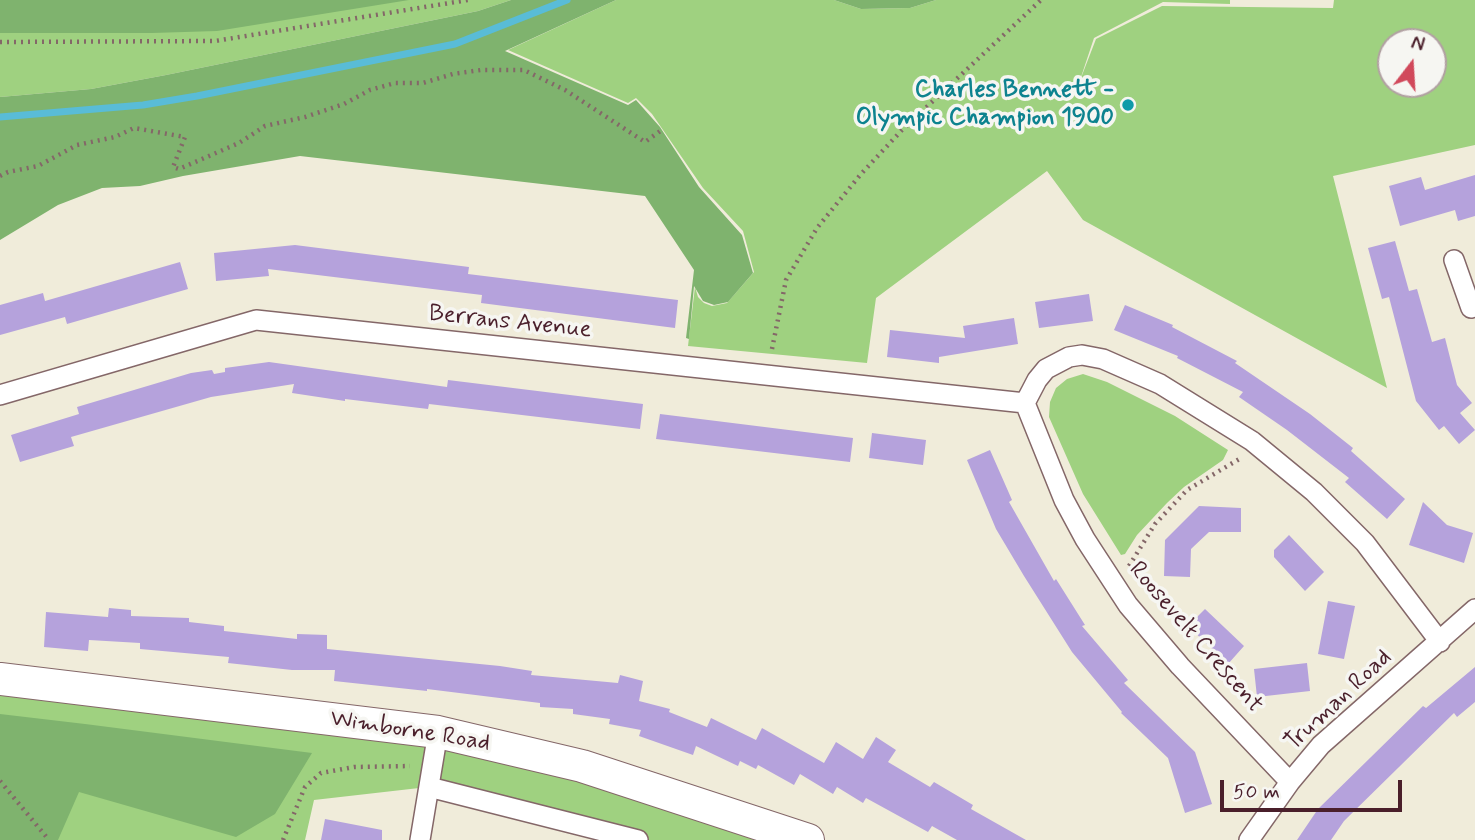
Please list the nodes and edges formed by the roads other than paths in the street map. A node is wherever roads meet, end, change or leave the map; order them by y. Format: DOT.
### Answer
graph roads {
  1 [pos="1454,260"];
  2 [pos="1474,311"];
  3 [pos="0,395"];
  4 [pos="1025,403"];
  5 [pos="1475,609"];
  6 [pos="1440,642"];
  7 [pos="0,679"];
  8 [pos="438,732"];
  9 [pos="1290,782"];
  10 [pos="429,786"];
  11 [pos="420,840"];
  12 [pos="638,840"];
  13 [pos="808,840"];
  14 [pos="1249,840"];
  1 -- 2 [label="street"];
  3 -- 4 [label="street, Berrans Avenue"];
  4 -- 6 [label="street"];
  4 -- 9 [label="street, Roosevelt Crescent"];
  5 -- 6 [label="street, Truman Road"];
  6 -- 9 [label="street, Truman Road"];
  7 -- 8 [label="main road, Wimborne Road"];
  8 -- 10 [label="street"];
  8 -- 13 [label="main road, Wimborne Road"];
  9 -- 14 [label="street, Truman Road"];
  10 -- 11 [label="street"];
  10 -- 12 [label="street, Wimborne Road"];
}
